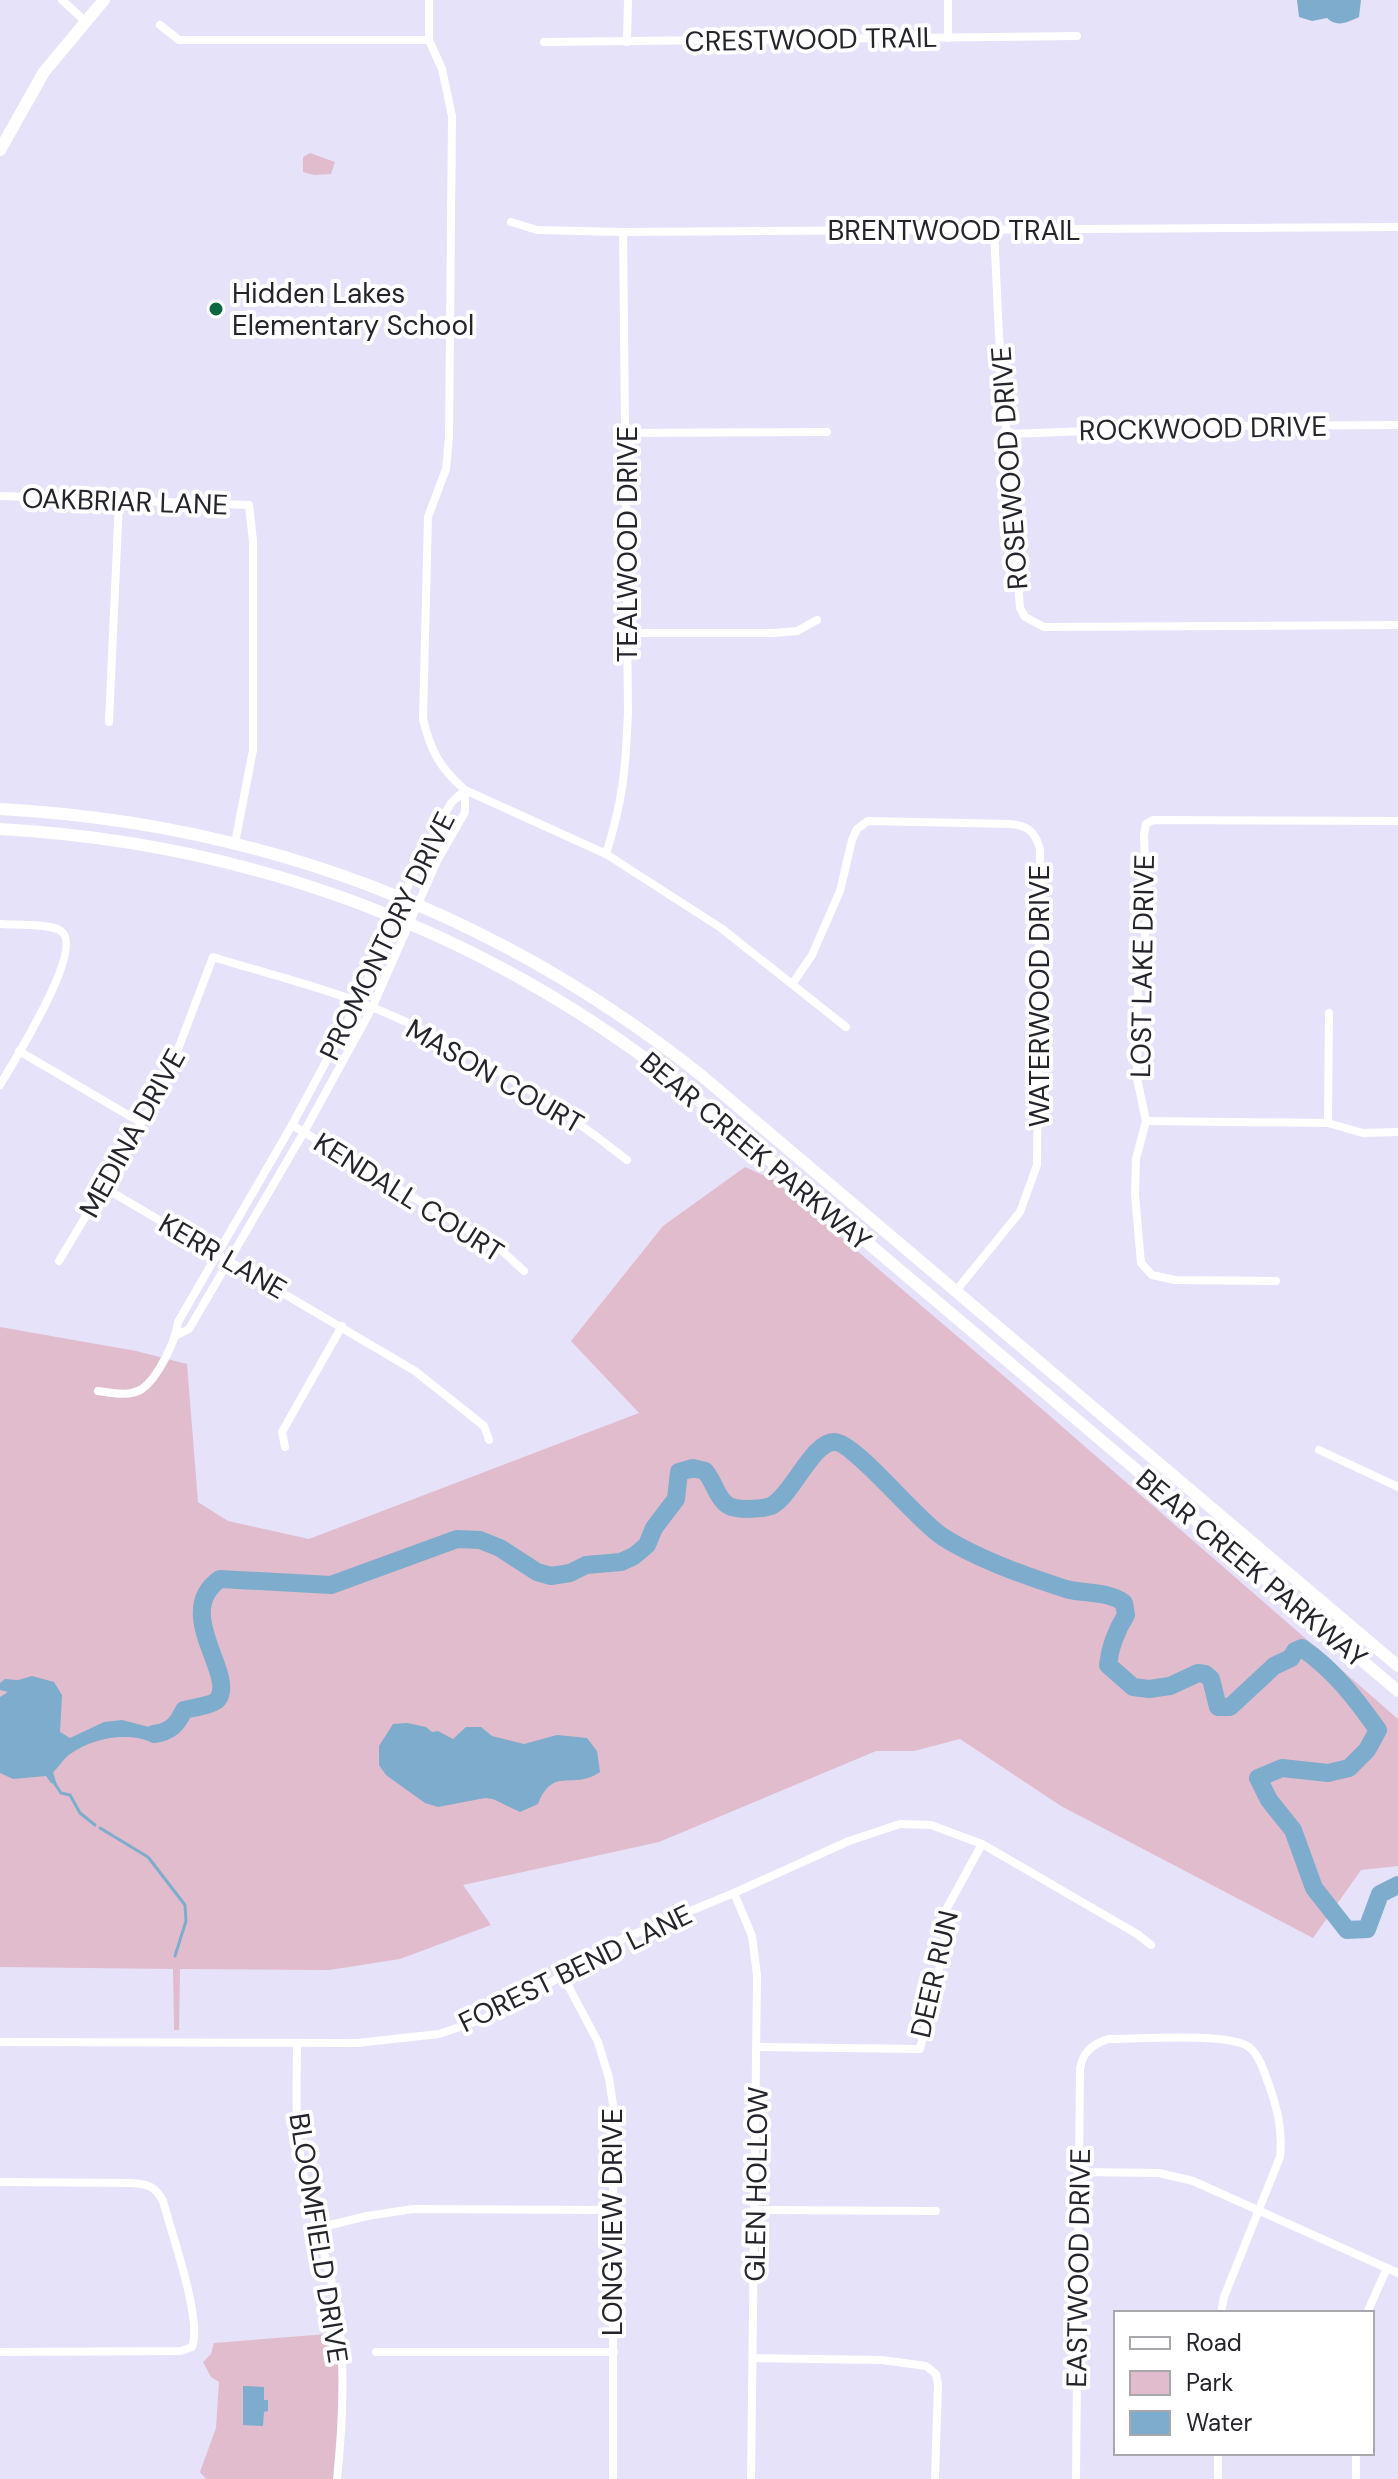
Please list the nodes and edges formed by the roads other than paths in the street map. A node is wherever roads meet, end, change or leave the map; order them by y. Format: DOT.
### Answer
graph roads {
  1 [pos="62,0"];
  2 [pos="429,0"];
  3 [pos="628,0"];
  4 [pos="948,0"];
  5 [pos="99,2"];
  6 [pos="86,22"];
  7 [pos="160,25"];
  8 [pos="1077,36"];
  9 [pos="948,38"];
  10 [pos="429,40"];
  11 [pos="544,42"];
  12 [pos="627,42"];
  13 [pos="0,150"];
  14 [pos="511,222"];
  15 [pos="1398,227"];
  16 [pos="994,230"];
  17 [pos="623,232"];
  18 [pos="1398,425"];
  19 [pos="827,432"];
  20 [pos="627,433"];
  21 [pos="1008,434"];
  22 [pos="0,496"];
  23 [pos="119,501"];
  24 [pos="817,620"];
  25 [pos="1398,625"];
  26 [pos="629,633"];
  27 [pos="109,722"];
  28 [pos="465,790"];
  29 [pos="0,809"];
  30 [pos="1398,821"];
  31 [pos="0,829"];
  32 [pos="235,843"];
  33 [pos="422,854"];
  34 [pos="606,854"];
  35 [pos="437,861"];
  36 [pos="402,899"];
  37 [pos="418,906"];
  38 [pos="394,918"];
  39 [pos="0,924"];
  40 [pos="410,924"];
  41 [pos="213,957"];
  42 [pos="375,959"];
  43 [pos="391,965"];
  44 [pos="793,983"];
  45 [pos="358,1002"];
  46 [pos="372,1008"];
  47 [pos="1329,1013"];
  48 [pos="846,1027"];
  49 [pos="19,1051"];
  50 [pos="0,1085"];
  51 [pos="1146,1121"];
  52 [pos="140,1122"];
  53 [pos="1328,1123"];
  54 [pos="292,1125"];
  55 [pos="304,1132"];
  56 [pos="1398,1132"];
  57 [pos="627,1160"];
  58 [pos="103,1187"];
  59 [pos="217,1254"];
  60 [pos="59,1261"];
  61 [pos="229,1261"];
  62 [pos="524,1271"];
  63 [pos="1276,1281"];
  64 [pos="955,1292"];
  65 [pos="342,1326"];
  66 [pos="177,1335"];
  67 [pos="98,1391"];
  68 [pos="489,1440"];
  69 [pos="285,1447"];
  70 [pos="1319,1450"];
  71 [pos="1398,1487"];
  72 [pos="1396,1662"];
  73 [pos="1381,1676"];
  74 [pos="1398,1691"];
  75 [pos="982,1844"];
  76 [pos="734,1893"];
  77 [pos="1151,1945"];
  78 [pos="563,1976"];
  79 [pos="0,2042"];
  80 [pos="297,2044"];
  81 [pos="757,2047"];
  82 [pos="1081,2172"];
  83 [pos="0,2182"];
  84 [pos="614,2210"];
  85 [pos="756,2210"];
  86 [pos="1260,2210"];
  87 [pos="936,2211"];
  88 [pos="318,2228"];
  89 [pos="1387,2268"];
  90 [pos="1398,2273"];
  91 [pos="1221,2311"];
  92 [pos="1368,2311"];
  93 [pos="0,2352"];
  94 [pos="376,2352"];
  95 [pos="614,2352"];
  96 [pos="753,2358"];
  97 [pos="1218,2455"];
  98 [pos="1356,2455"];
  99 [pos="337,2479"];
  100 [pos="613,2479"];
  101 [pos="751,2479"];
  102 [pos="935,2479"];
  103 [pos="1076,2479"];
  104 [pos="1218,2479"];
  105 [pos="1356,2479"];
  1 -- 6 [label="street"];
  2 -- 10 [label="street"];
  3 -- 12 [label="street"];
  4 -- 9 [label="street"];
  5 -- 6 [label="main road"];
  6 -- 13 [label="main road"];
  7 -- 10 [label="street"];
  8 -- 9 [label="street, CRESTWOOD TRAIL"];
  9 -- 12 [label="street, CRESTWOOD TRAIL"];
  10 -- 28 [label="street"];
  11 -- 12 [label="street, CRESTWOOD TRAIL"];
  14 -- 17 [label="street, BRENTWOOD TRAIL"];
  15 -- 16 [label="street, BRENTWOOD TRAIL"];
  16 -- 17 [label="street, BRENTWOOD TRAIL"];
  16 -- 21 [label="street, ROSEWOOD DRIVE"];
  17 -- 20 [label="street, TEALWOOD DRIVE"];
  18 -- 21 [label="street, ROCKWOOD DRIVE"];
  19 -- 20 [label="street"];
  20 -- 26 [label="street, TEALWOOD DRIVE"];
  21 -- 25 [label="street, ROSEWOOD DRIVE"];
  22 -- 23 [label="street, OAKBRIAR LANE"];
  23 -- 27 [label="street"];
  23 -- 32 [label="street, OAKBRIAR LANE"];
  24 -- 26 [label="street"];
  26 -- 34 [label="street, TEALWOOD DRIVE"];
  28 -- 33 [label="street, PROMONTORY DRIVE"];
  28 -- 34 [label="street"];
  28 -- 35 [label="street, PROMONTORY DRIVE"];
  29 -- 32 [label="main road, BEAR CREEK PARKWAY"];
  30 -- 51 [label="street, LOST LAKE DRIVE"];
  31 -- 38 [label="main road, BEAR CREEK PARKWAY"];
  32 -- 36 [label="main road, BEAR CREEK PARKWAY"];
  33 -- 35 [label="street"];
  33 -- 36 [label="street, PROMONTORY DRIVE"];
  34 -- 44 [label="street"];
  35 -- 37 [label="street, PROMONTORY DRIVE"];
  36 -- 37 [label="main road, BEAR CREEK PARKWAY"];
  36 -- 38 [label="street, PROMONTORY DRIVE"];
  37 -- 40 [label="street, PROMONTORY DRIVE"];
  37 -- 64 [label="main road, BEAR CREEK PARKWAY"];
  38 -- 40 [label="main road, BEAR CREEK PARKWAY"];
  38 -- 42 [label="street, PROMONTORY DRIVE"];
  39 -- 49 [label="street"];
  40 -- 43 [label="street, PROMONTORY DRIVE"];
  40 -- 73 [label="main road, BEAR CREEK PARKWAY"];
  41 -- 45 [label="street, MASON COURT"];
  41 -- 52 [label="street, MEDINA DRIVE"];
  42 -- 43 [label="street"];
  42 -- 45 [label="street, PROMONTORY DRIVE"];
  43 -- 46 [label="street, PROMONTORY DRIVE"];
  44 -- 48 [label="street"];
  44 -- 64 [label="street, WATERWOOD DRIVE"];
  45 -- 46 [label="street, MASON COURT"];
  45 -- 54 [label="street, PROMONTORY DRIVE"];
  46 -- 55 [label="street, PROMONTORY DRIVE"];
  46 -- 57 [label="street, MASON COURT"];
  47 -- 53 [label="street"];
  49 -- 50 [label="street"];
  49 -- 52 [label="street"];
  51 -- 53 [label="street"];
  51 -- 63 [label="street"];
  52 -- 58 [label="street, MEDINA DRIVE"];
  53 -- 56 [label="street"];
  54 -- 55 [label="street, KENDALL COURT"];
  54 -- 59 [label="street, PROMONTORY DRIVE"];
  55 -- 61 [label="street, PROMONTORY DRIVE"];
  55 -- 62 [label="street, KENDALL COURT"];
  58 -- 59 [label="street, KERR LANE"];
  58 -- 60 [label="street, MEDINA DRIVE"];
  59 -- 61 [label="street, KERR LANE"];
  59 -- 66 [label="street, PROMONTORY DRIVE"];
  61 -- 65 [label="street, KERR LANE"];
  61 -- 66 [label="street, PROMONTORY DRIVE"];
  64 -- 72 [label="main road, BEAR CREEK PARKWAY"];
  65 -- 68 [label="street, KERR LANE"];
  65 -- 69 [label="street"];
  66 -- 67 [label="street, PROMONTORY DRIVE"];
  70 -- 71 [label="street"];
  72 -- 73 [label="street"];
  73 -- 74 [label="main road, BEAR CREEK PARKWAY"];
  75 -- 76 [label="street, FOREST BEND LANE"];
  75 -- 77 [label="street, FOREST BEND LANE"];
  75 -- 81 [label="street, DEER RUN"];
  76 -- 78 [label="street, FOREST BEND LANE"];
  76 -- 81 [label="street, GLEN HOLLOW"];
  78 -- 80 [label="street, FOREST BEND LANE"];
  78 -- 84 [label="street, LONGVIEW DRIVE"];
  79 -- 80 [label="street, FOREST BEND LANE"];
  80 -- 88 [label="street, BLOOMFIELD DRIVE"];
  81 -- 85 [label="street, GLEN HOLLOW"];
  82 -- 86 [label="street"];
  82 -- 86 [label="street, EASTWOOD DRIVE"];
  82 -- 103 [label="street, EASTWOOD DRIVE"];
  83 -- 93 [label="street"];
  84 -- 88 [label="street"];
  84 -- 95 [label="street, LONGVIEW DRIVE"];
  85 -- 87 [label="street"];
  85 -- 96 [label="street, GLEN HOLLOW"];
  86 -- 89 [label="street"];
  86 -- 91 [label="street"];
  88 -- 99 [label="street, BLOOMFIELD DRIVE"];
  89 -- 90 [label="street"];
  89 -- 92 [label="street"];
  94 -- 95 [label="street"];
  95 -- 100 [label="street, LONGVIEW DRIVE"];
  96 -- 101 [label="street, GLEN HOLLOW"];
  96 -- 102 [label="street"];
  97 -- 104 [label="street"];
  98 -- 105 [label="street"];
}
